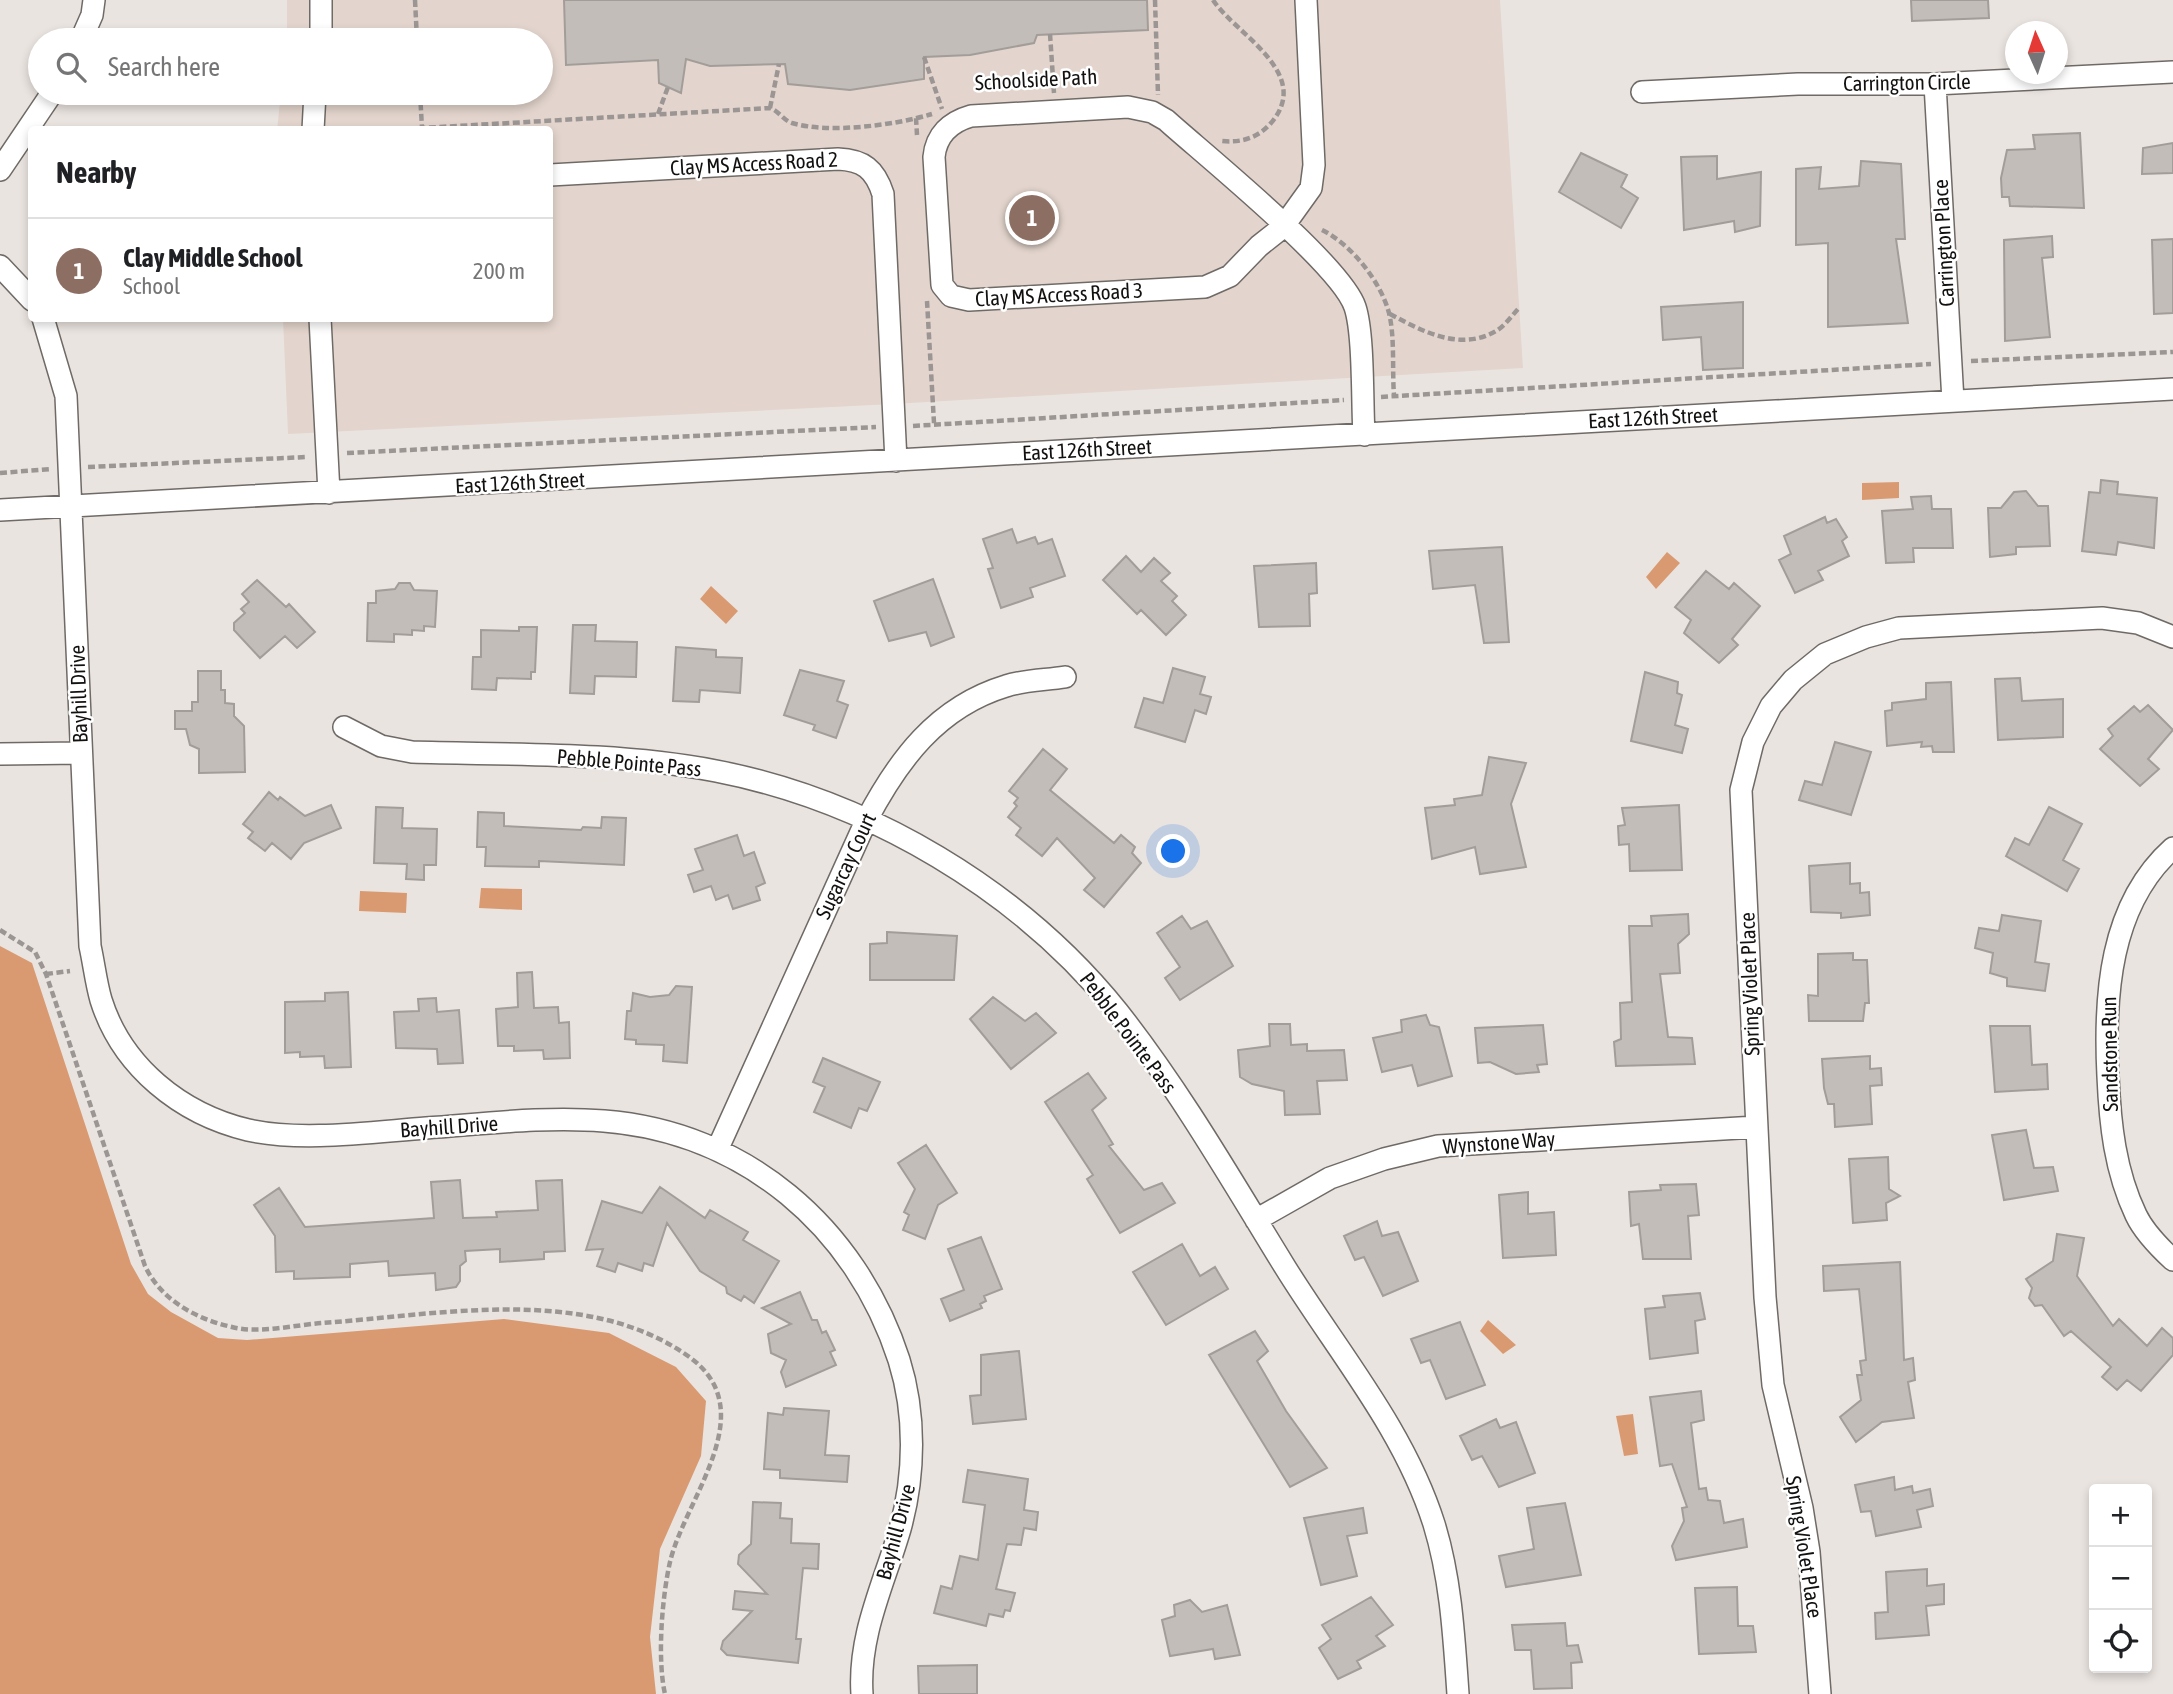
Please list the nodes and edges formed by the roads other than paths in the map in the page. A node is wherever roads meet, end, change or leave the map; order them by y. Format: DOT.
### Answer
graph roads {
  1 [pos="94,0"];
  2 [pos="321,0"];
  3 [pos="1306,0"];
  4 [pos="86,28"];
  5 [pos="321,28"];
  6 [pos="2173,72"];
  7 [pos="1935,84"];
  8 [pos="1642,92"];
  9 [pos="44,105"];
  10 [pos="314,105"];
  11 [pos="30,126"];
  12 [pos="313,126"];
  13 [pos="28,129"];
  14 [pos="0,170"];
  15 [pos="553,174"];
  16 [pos="1283,227"];
  17 [pos="0,266"];
  18 [pos="28,296"];
  19 [pos="44,322"];
  20 [pos="320,322"];
  21 [pos="2173,389"];
  22 [pos="1953,401"];
  23 [pos="1364,435"];
  24 [pos="896,461"];
  25 [pos="330,494"];
  26 [pos="73,506"];
  27 [pos="0,510"];
  28 [pos="2173,637"];
  29 [pos="1065,677"];
  30 [pos="344,727"];
  31 [pos="81,753"];
  32 [pos="0,754"];
  33 [pos="866,821"];
  34 [pos="2173,848"];
  35 [pos="1756,1127"];
  36 [pos="718,1148"];
  37 [pos="1256,1220"];
  38 [pos="2173,1260"];
  39 [pos="862,1694"];
  40 [pos="1458,1694"];
  41 [pos="1819,1694"];
  1 -- 4 [label="street"];
  2 -- 5 [label="street"];
  3 -- 16 [label="street"];
  6 -- 7 [label="street, Carrington Circle"];
  7 -- 8 [label="street, Carrington Circle"];
  7 -- 22 [label="street, Carrington Place"];
  9 -- 11 [label="street"];
  10 -- 12 [label="street"];
  13 -- 14 [label="street"];
  15 -- 24 [label="street, Clay MS Access Road 2"];
  16 -- 16 [label="street, Clay MS Access Road 3"];
  16 -- 23 [label="street, Clay MS Access Road 3"];
  17 -- 18 [label="street"];
  19 -- 26 [label="street, Bayhill Drive"];
  20 -- 25 [label="street"];
  21 -- 22 [label="street, East 126th Street"];
  22 -- 23 [label="street, East 126th Street"];
  23 -- 24 [label="street, East 126th Street"];
  24 -- 25 [label="street, East 126th Street"];
  25 -- 26 [label="street, East 126th Street"];
  26 -- 27 [label="street, East 126th Street"];
  26 -- 31 [label="street, Bayhill Drive"];
  28 -- 35 [label="street, Spring Violet Place"];
  29 -- 33 [label="street, Sugarcay Court"];
  30 -- 33 [label="street, Pebble Pointe Pass"];
  31 -- 32 [label="street"];
  31 -- 36 [label="street, Bayhill Drive"];
  33 -- 36 [label="street, Sugarcay Court"];
  33 -- 37 [label="street, Pebble Pointe Pass"];
  34 -- 38 [label="street, Sandstone Run"];
  35 -- 37 [label="street, Wynstone Way"];
  35 -- 41 [label="street, Spring Violet Place"];
  36 -- 39 [label="street, Bayhill Drive"];
  37 -- 40 [label="street, Pebble Pointe Pass"];
}
